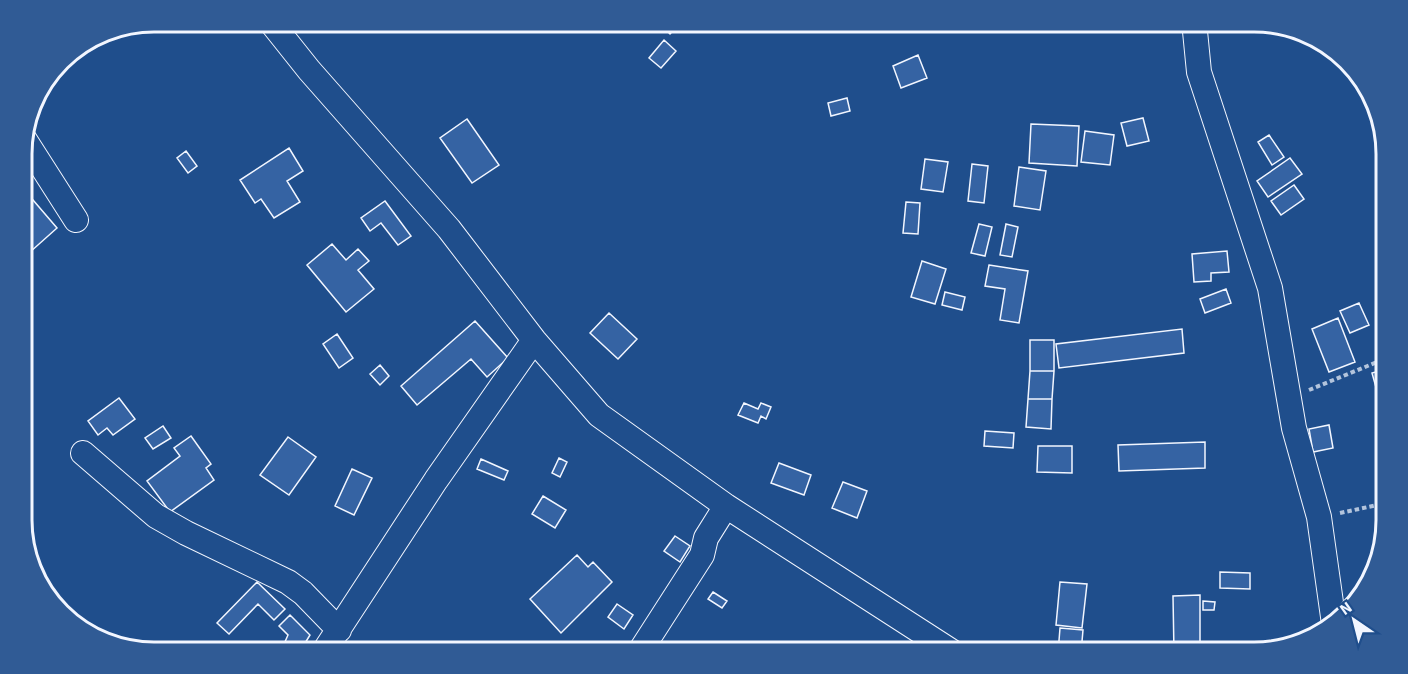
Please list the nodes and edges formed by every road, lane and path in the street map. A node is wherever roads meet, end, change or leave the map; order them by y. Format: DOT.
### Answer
graph roads {
  1 [pos="279,32"];
  2 [pos="1195,32"];
  3 [pos="32,150"];
  4 [pos="76,220"];
  5 [pos="534,340"];
  6 [pos="1376,362"];
  7 [pos="1288,398"];
  8 [pos="82,453"];
  9 [pos="1376,505"];
  10 [pos="726,506"];
  11 [pos="1319,517"];
  12 [pos="1329,590"];
  13 [pos="339,630"];
  14 [pos="331,642"];
  15 [pos="646,642"];
  16 [pos="937,642"];
  1 -- 5 [label="street"];
  2 -- 7 [label="street"];
  3 -- 4 [label="street"];
  5 -- 10 [label="street"];
  5 -- 13 [label="street"];
  6 -- 7 [label="path"];
  7 -- 11 [label="street"];
  8 -- 13 [label="street"];
  9 -- 11 [label="path"];
  10 -- 15 [label="street"];
  10 -- 16 [label="street"];
  11 -- 12 [label="street"];
  13 -- 14 [label="street"];
}
